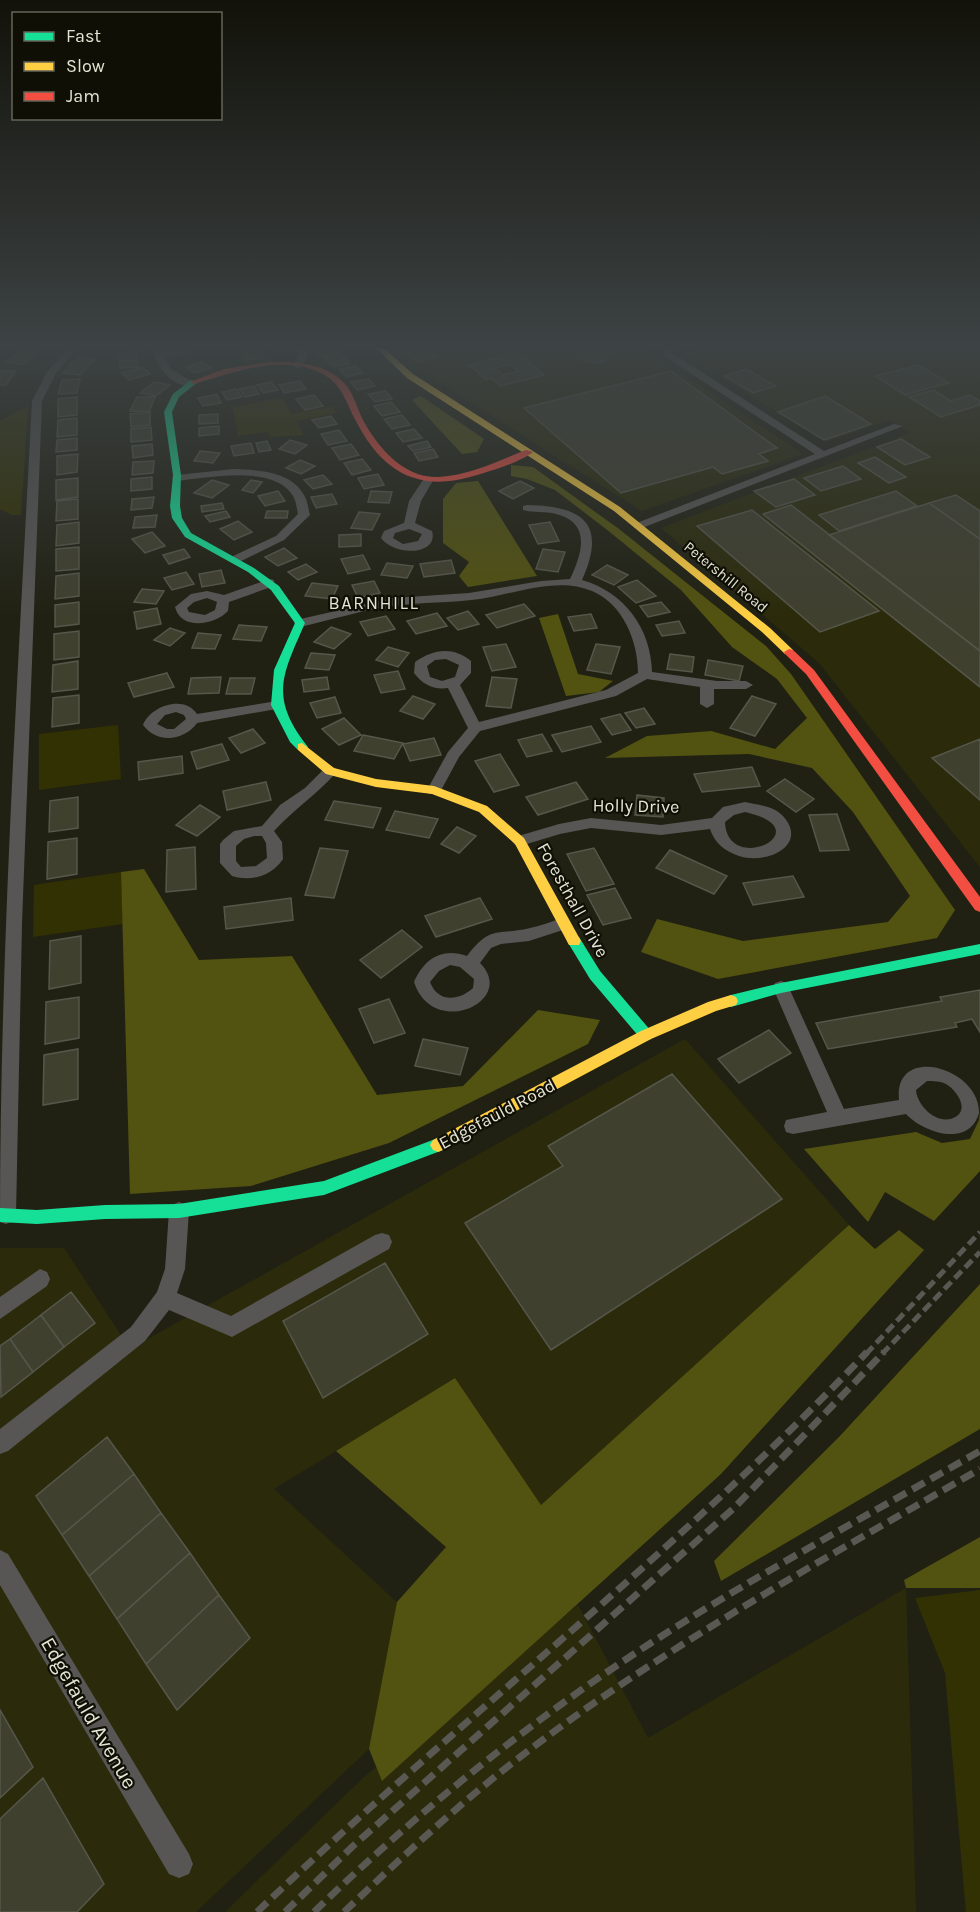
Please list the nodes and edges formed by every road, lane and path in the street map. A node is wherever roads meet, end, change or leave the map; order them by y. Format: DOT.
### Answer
graph roads {
  1 [pos="36,437"];
  2 [pos="171,437"];
  3 [pos="372,437"];
  4 [pos="506,437"];
  5 [pos="796,437"];
  6 [pos="869,437"];
  7 [pos="529,452"];
  8 [pos="824,455"];
  9 [pos="177,478"];
  10 [pos="429,479"];
  11 [pos="528,508"];
  12 [pos="409,525"];
  13 [pos="638,526"];
  14 [pos="235,560"];
  15 [pos="575,582"];
  16 [pos="270,583"];
  17 [pos="223,600"];
  18 [pos="300,623"];
  19 [pos="645,675"];
  20 [pos="453,684"];
  21 [pos="707,684"];
  22 [pos="746,685"];
  23 [pos="707,704"];
  24 [pos="277,705"];
  25 [pos="193,719"];
  26 [pos="475,728"];
  27 [pos="330,771"];
  28 [pos="434,790"];
  29 [pos="717,824"];
  30 [pos="266,831"];
  31 [pos="520,841"];
  32 [pos="980,907"];
  33 [pos="7,922"];
  34 [pos="563,924"];
  35 [pos="980,949"];
  36 [pos="471,963"];
  37 [pos="781,988"];
  38 [pos="646,1035"];
  39 [pos="909,1106"];
  40 [pos="839,1118"];
  41 [pos="793,1126"];
  42 [pos="179,1211"];
  43 [pos="3,1215"];
  44 [pos="382,1242"];
  45 [pos="40,1279"];
  46 [pos="165,1298"];
  47 [pos="0,1309"];
  48 [pos="0,1443"];
  49 [pos="0,1562"];
  50 [pos="179,1864"];
  1 -- 33 [label="street"];
  2 -- 9 [label="street"];
  3 -- 10 [label="street"];
  4 -- 7 [label="street, Petershill Road"];
  5 -- 8 [label="street"];
  6 -- 8 [label="street"];
  7 -- 10 [label="street"];
  7 -- 13 [label="street, Petershill Road"];
  8 -- 13 [label="street"];
  9 -- 14 [label="street"];
  9 -- 14 [label="street"];
  10 -- 12 [label="street"];
  11 -- 15 [label="street"];
  13 -- 32 [label="street, Petershill Road"];
  14 -- 16 [label="street"];
  15 -- 18 [label="street"];
  15 -- 19 [label="street"];
  16 -- 17 [label="street"];
  16 -- 18 [label="street"];
  18 -- 24 [label="street"];
  19 -- 21 [label="street"];
  19 -- 26 [label="street"];
  20 -- 26 [label="street"];
  21 -- 22 [label="street"];
  21 -- 23 [label="street"];
  24 -- 25 [label="street"];
  24 -- 27 [label="street, Foresthall Drive"];
  26 -- 28 [label="street"];
  27 -- 28 [label="street, Foresthall Drive"];
  27 -- 30 [label="street"];
  28 -- 31 [label="street, Foresthall Drive"];
  29 -- 31 [label="street, Holly Drive"];
  31 -- 34 [label="street, Foresthall Drive"];
  33 -- 43 [label="street"];
  34 -- 36 [label="street"];
  34 -- 38 [label="street, Foresthall Drive"];
  35 -- 37 [label="street, Edgefauld Road"];
  37 -- 38 [label="street, Edgefauld Road"];
  37 -- 40 [label="street"];
  38 -- 42 [label="street, Edgefauld Road"];
  39 -- 40 [label="street"];
  40 -- 41 [label="street"];
  42 -- 43 [label="street, Edgefauld Road"];
  42 -- 46 [label="street"];
  44 -- 46 [label="street"];
  45 -- 47 [label="street"];
  46 -- 48 [label="street"];
  49 -- 50 [label="street, Edgefauld Avenue"];
}
